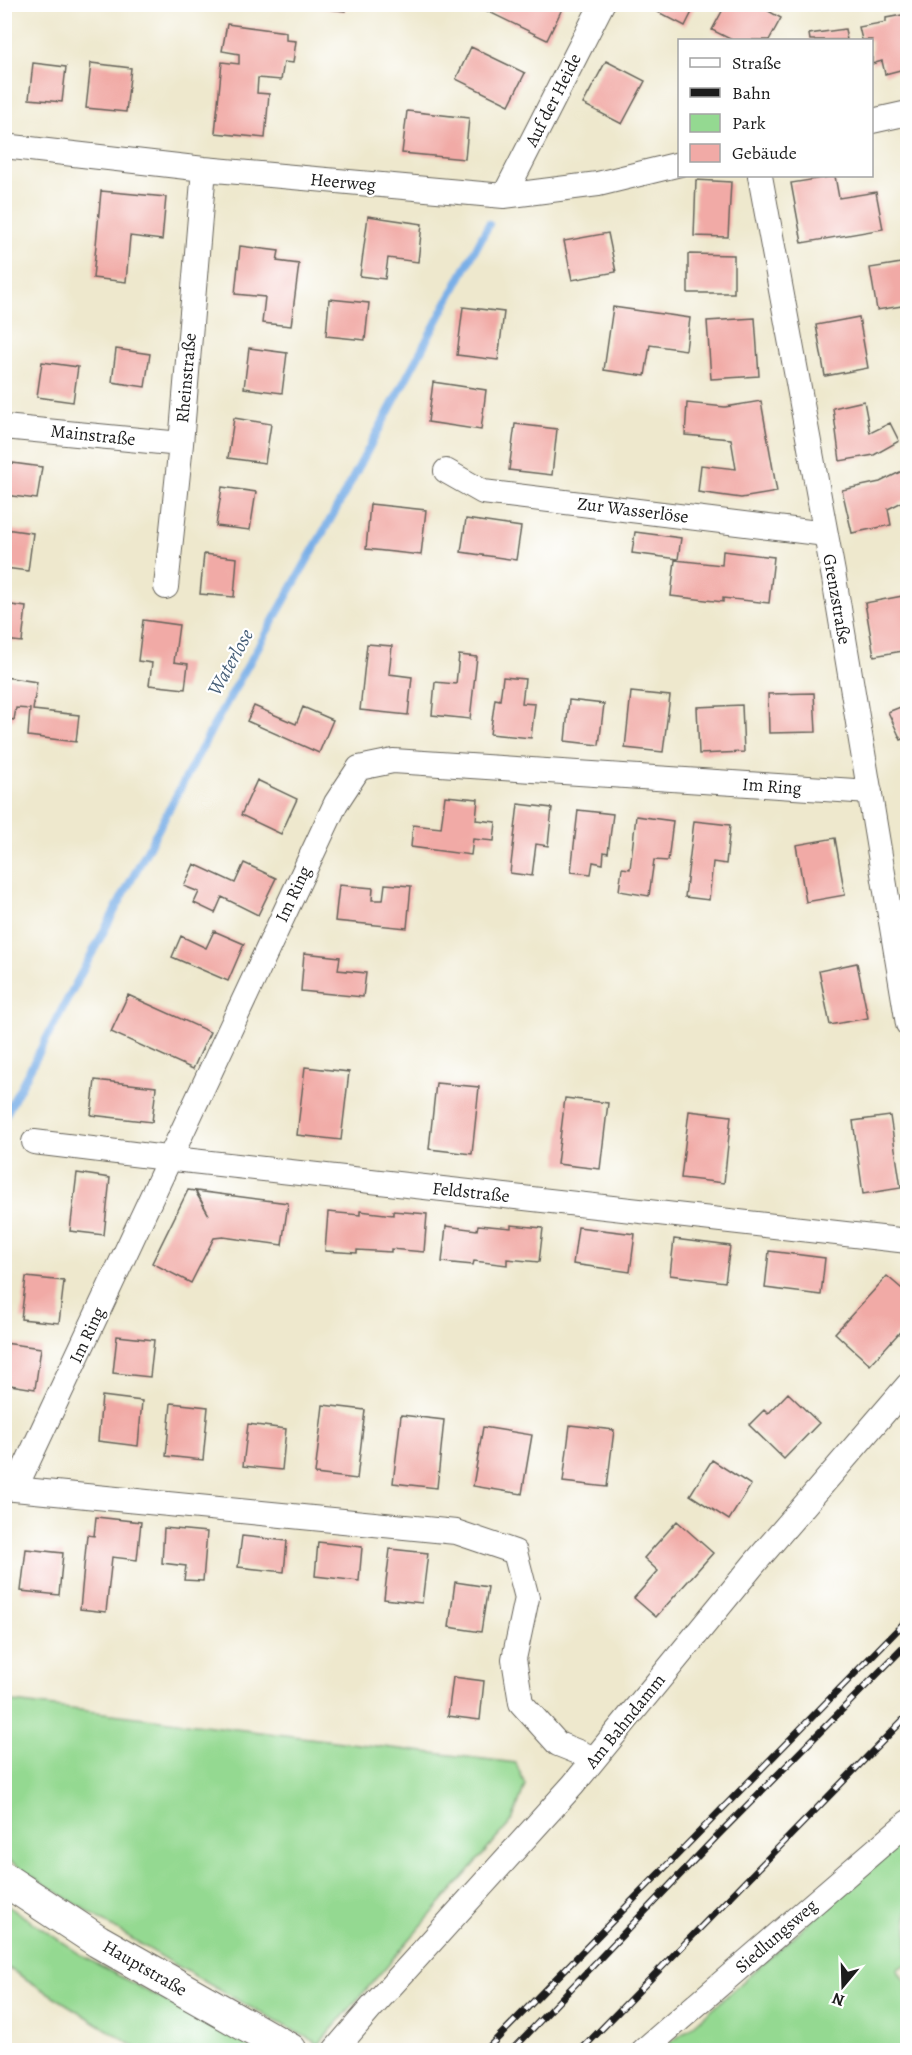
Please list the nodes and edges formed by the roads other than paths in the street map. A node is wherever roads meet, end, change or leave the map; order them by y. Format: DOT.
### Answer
graph roads {
  1 [pos="603,4"];
  2 [pos="908,113"];
  3 [pos="873,120"];
  4 [pos="4,146"];
  5 [pos="678,164"];
  6 [pos="204,169"];
  7 [pos="760,177"];
  8 [pos="504,196"];
  9 [pos="4,427"];
  10 [pos="181,444"];
  11 [pos="446,471"];
  12 [pos="826,534"];
  13 [pos="166,587"];
  14 [pos="870,792"];
  15 [pos="908,1024"];
  16 [pos="34,1142"];
  17 [pos="169,1159"];
  18 [pos="908,1241"];
  19 [pos="908,1385"];
  20 [pos="10,1488"];
  21 [pos="593,1758"];
  22 [pos="908,1822"];
  23 [pos="4,1879"];
  24 [pos="290,2050"];
  25 [pos="335,2050"];
  26 [pos="644,2050"];
  1 -- 8 [label="street, Auf der Heide"];
  2 -- 3 [label="street"];
  4 -- 6 [label="street, Heerweg"];
  5 -- 8 [label="street, Heerweg"];
  6 -- 8 [label="street, Heerweg"];
  6 -- 10 [label="street, Rheinstraße"];
  7 -- 12 [label="street, Grenzstraße"];
  9 -- 10 [label="street, Mainstraße"];
  10 -- 13 [label="street, Rheinstraße"];
  11 -- 12 [label="street, Zur Wasserlöse"];
  12 -- 14 [label="street, Grenzstraße"];
  14 -- 15 [label="street, Grenzstraße"];
  14 -- 17 [label="street, Im Ring"];
  16 -- 17 [label="street, Feldstraße"];
  17 -- 18 [label="street, Feldstraße"];
  17 -- 20 [label="street, Im Ring"];
  19 -- 21 [label="street, Am Bahndamm"];
  20 -- 21 [label="street, Im Ring"];
  21 -- 25 [label="street, Am Bahndamm"];
  22 -- 26 [label="street, Siedlungsweg"];
  23 -- 24 [label="main road, Hauptstraße"];
}
